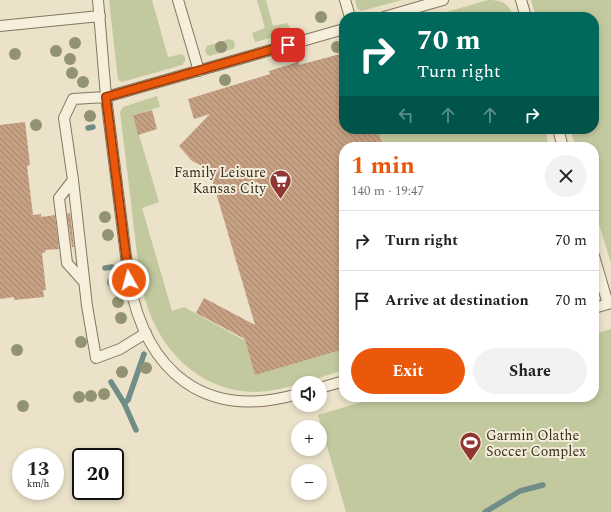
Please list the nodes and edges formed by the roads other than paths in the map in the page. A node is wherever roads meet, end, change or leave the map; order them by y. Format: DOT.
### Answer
graph roads {
  1 [pos="98,0"];
  2 [pos="178,0"];
  3 [pos="345,0"];
  4 [pos="443,0"];
  5 [pos="521,0"];
  6 [pos="349,12"];
  7 [pos="401,12"];
  8 [pos="525,12"];
  9 [pos="100,16"];
  10 [pos="0,26"];
  11 [pos="339,29"];
  12 [pos="199,71"];
  13 [pos="106,97"];
  14 [pos="73,180"];
  15 [pos="599,273"];
  16 [pos="84,282"];
  17 [pos="599,307"];
  18 [pos="146,333"];
  19 [pos="339,382"];
  20 [pos="327,386"];
  21 [pos="291,396"];
  1 -- 9 [label="lane"];
  2 -- 12 [label="lane"];
  3 -- 6 [label="lane"];
  4 -- 7 [label="lane"];
  5 -- 8 [label="lane"];
  9 -- 10 [label="lane"];
  9 -- 13 [label="lane"];
  11 -- 12 [label="lane"];
  12 -- 13 [label="lane"];
  13 -- 14 [label="lane"];
  13 -- 18 [label="lane"];
  14 -- 16 [label="lane"];
  14 -- 16 [label="lane"];
  15 -- 17 [label="lane"];
  16 -- 18 [label="lane"];
  18 -- 21 [label="lane"];
  19 -- 20 [label="lane"];
}
